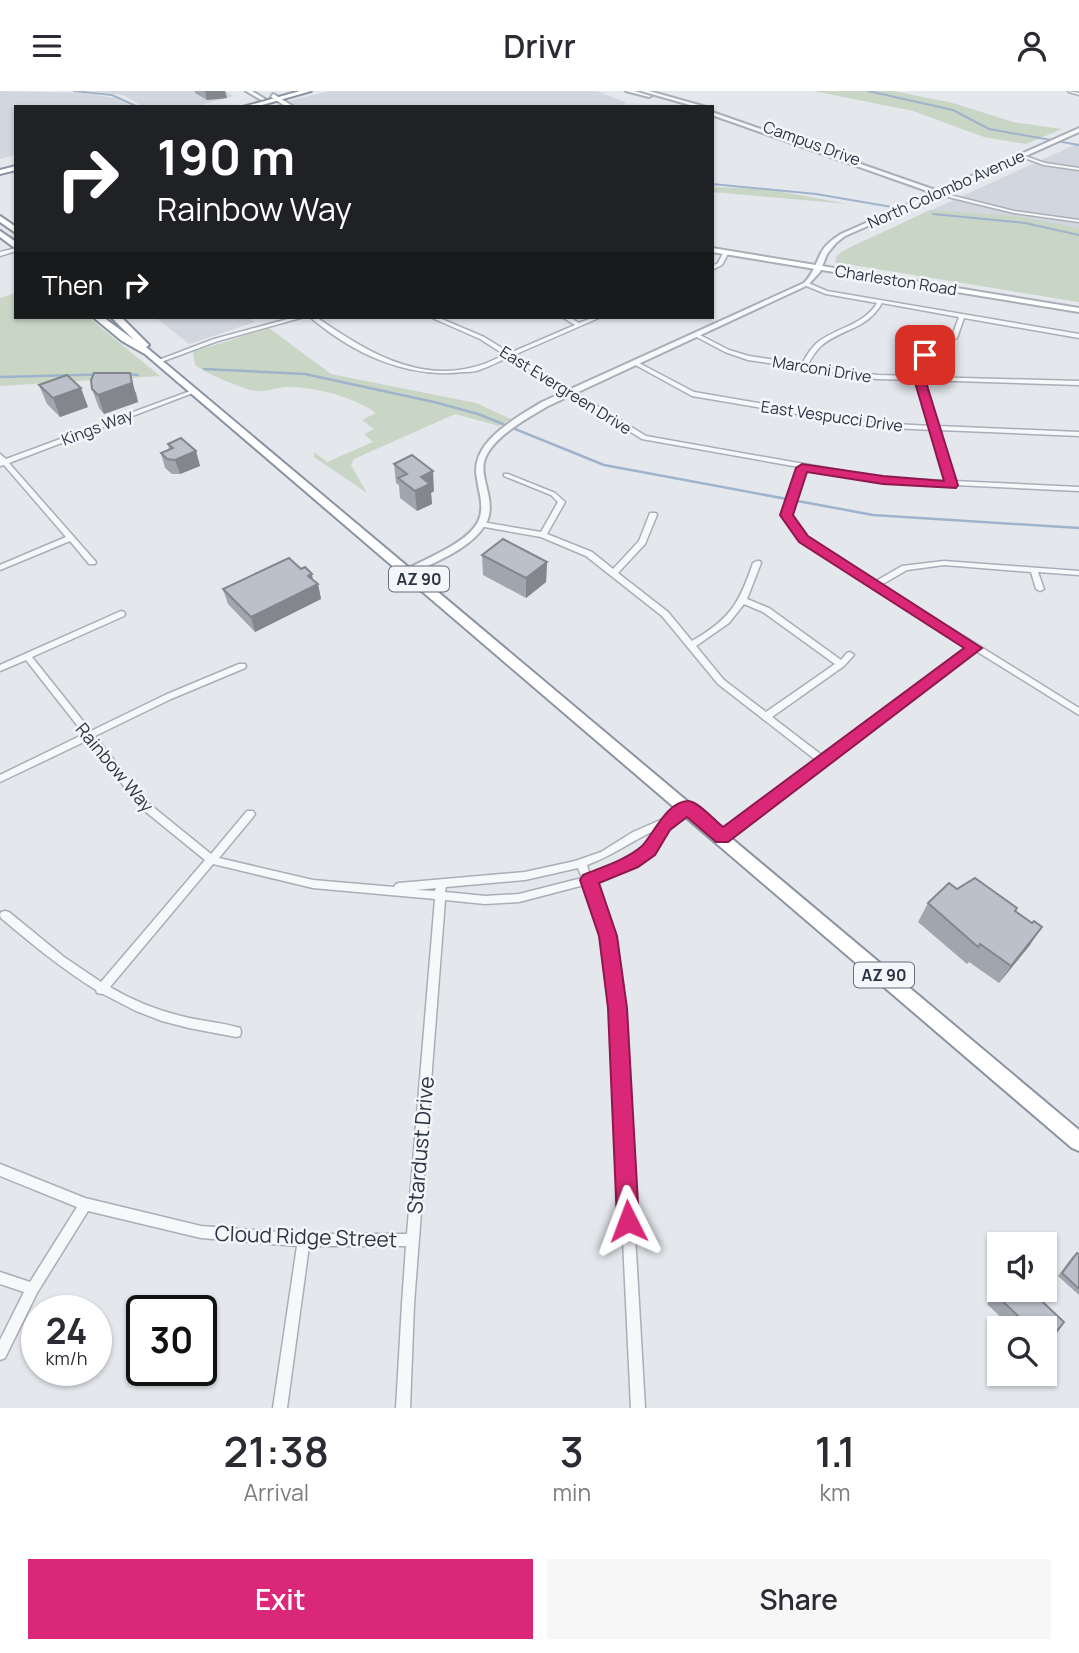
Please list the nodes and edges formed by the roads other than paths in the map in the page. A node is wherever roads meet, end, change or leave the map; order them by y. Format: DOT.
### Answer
graph roads {
  1 [pos="248,91"];
  2 [pos="293,91"];
  3 [pos="308,91"];
  4 [pos="628,91"];
  5 [pos="643,91"];
  6 [pos="1070,91"];
  7 [pos="1079,94"];
  8 [pos="270,99"];
  9 [pos="242,105"];
  10 [pos="252,105"];
  11 [pos="286,105"];
  12 [pos="680,105"];
  13 [pos="696,105"];
  14 [pos="714,112"];
  15 [pos="1079,130"];
  16 [pos="1079,137"];
  17 [pos="1021,155"];
  18 [pos="1030,158"];
  19 [pos="1079,169"];
  20 [pos="937,192"];
  21 [pos="946,195"];
  22 [pos="0,218"];
  23 [pos="1079,221"];
  24 [pos="14,229"];
  25 [pos="0,233"];
  26 [pos="14,246"];
  27 [pos="714,250"];
  28 [pos="726,252"];
  29 [pos="823,257"];
  30 [pos="714,267"];
  31 [pos="818,267"];
  32 [pos="806,284"];
  33 [pos="880,302"];
  34 [pos="1079,310"];
  35 [pos="962,316"];
  36 [pos="101,319"];
  37 [pos="118,319"];
  38 [pos="294,319"];
  39 [pos="316,319"];
  40 [pos="438,319"];
  41 [pos="568,319"];
  42 [pos="593,319"];
  43 [pos="579,325"];
  44 [pos="696,334"];
  45 [pos="1079,335"];
  46 [pos="148,352"];
  47 [pos="510,355"];
  48 [pos="159,361"];
  49 [pos="635,363"];
  50 [pos="804,366"];
  51 [pos="919,379"];
  52 [pos="1079,383"];
  53 [pos="195,391"];
  54 [pos="570,392"];
  55 [pos="937,430"];
  56 [pos="1079,434"];
  57 [pos="2,461"];
  58 [pos="802,468"];
  59 [pos="506,475"];
  60 [pos="952,485"];
  61 [pos="1079,489"];
  62 [pos="653,515"];
  63 [pos="482,524"];
  64 [pos="543,535"];
  65 [pos="70,538"];
  66 [pos="92,562"];
  67 [pos="757,563"];
  68 [pos="0,568"];
  69 [pos="410,571"];
  70 [pos="614,572"];
  71 [pos="1034,572"];
  72 [pos="1079,573"];
  73 [pos="877,584"];
  74 [pos="1040,589"];
  75 [pos="745,601"];
  76 [pos="121,614"];
  77 [pos="690,646"];
  78 [pos="974,648"];
  79 [pos="850,655"];
  80 [pos="27,656"];
  81 [pos="841,664"];
  82 [pos="242,666"];
  83 [pos="0,668"];
  84 [pos="1079,712"];
  85 [pos="765,717"];
  86 [pos="88,736"];
  87 [pos="823,761"];
  88 [pos="0,779"];
  89 [pos="688,808"];
  90 [pos="250,814"];
  91 [pos="664,826"];
  92 [pos="722,837"];
  93 [pos="212,860"];
  94 [pos="581,863"];
  95 [pos="589,880"];
  96 [pos="442,883"];
  97 [pos="383,888"];
  98 [pos="440,896"];
  99 [pos="5,915"];
  100 [pos="101,990"];
  101 [pos="236,1033"];
  102 [pos="1079,1142"];
  103 [pos="0,1170"];
  104 [pos="85,1204"];
  105 [pos="304,1240"];
  106 [pos="413,1240"];
  107 [pos="0,1278"];
  108 [pos="33,1289"];
  109 [pos="0,1353"];
  110 [pos="280,1408"];
  111 [pos="403,1408"];
  112 [pos="638,1408"];
  1 -- 8 [label="street"];
  2 -- 8 [label="highway"];
  3 -- 8 [label="highway"];
  4 -- 12 [label="street"];
  5 -- 13 [label="street"];
  6 -- 7 [label="street"];
  8 -- 9 [label="highway"];
  8 -- 10 [label="highway"];
  8 -- 11 [label="main road"];
  14 -- 20 [label="street, Campus Drive"];
  15 -- 17 [label="street, North Colombo Avenue"];
  16 -- 18 [label="street, North Colombo Avenue"];
  17 -- 18 [label="street"];
  17 -- 20 [label="street, North Colombo Avenue"];
  18 -- 19 [label="street"];
  18 -- 21 [label="street, North Colombo Avenue"];
  20 -- 21 [label="street, Campus Drive"];
  20 -- 29 [label="street, North Colombo Avenue"];
  21 -- 23 [label="street, Campus Drive"];
  21 -- 29 [label="street, North Colombo Avenue"];
  22 -- 24 [label="highway"];
  25 -- 26 [label="highway"];
  27 -- 28 [label="main road, Charleston Road"];
  28 -- 30 [label="street"];
  28 -- 31 [label="main road, Charleston Road"];
  29 -- 31 [label="street, North Colombo Avenue"];
  31 -- 32 [label="street, North Colombo Avenue"];
  31 -- 34 [label="main road, Charleston Road"];
  32 -- 33 [label="street"];
  32 -- 44 [label="street"];
  33 -- 35 [label="street"];
  33 -- 50 [label="street"];
  35 -- 45 [label="street"];
  35 -- 51 [label="street"];
  36 -- 46 [label="highway, AZ 90"];
  37 -- 46 [label="highway, AZ 90"];
  38 -- 48 [label="street"];
  39 -- 47 [label="street"];
  40 -- 47 [label="street, East Evergreen Drive"];
  41 -- 43 [label="street"];
  42 -- 43 [label="street"];
  43 -- 47 [label="street"];
  44 -- 49 [label="street"];
  44 -- 50 [label="street, Marconi Drive"];
  46 -- 48 [label="highway, AZ 90"];
  47 -- 54 [label="street, East Evergreen Drive"];
  48 -- 53 [label="highway, AZ 90"];
  49 -- 54 [label="street"];
  49 -- 55 [label="street, East Vespucci Drive"];
  50 -- 51 [label="street, Marconi Drive"];
  51 -- 52 [label="street, Marconi Drive"];
  51 -- 55 [label="street"];
  53 -- 57 [label="street, Kings Way"];
  53 -- 69 [label="highway, AZ 90"];
  54 -- 58 [label="street, East Evergreen Drive"];
  54 -- 63 [label="street"];
  55 -- 56 [label="street, East Vespucci Drive"];
  55 -- 60 [label="street"];
  57 -- 65 [label="street"];
  58 -- 60 [label="street, East Evergreen Drive"];
  58 -- 73 [label="street"];
  59 -- 64 [label="street"];
  60 -- 61 [label="street, East Evergreen Drive"];
  62 -- 70 [label="street"];
  63 -- 64 [label="street"];
  63 -- 69 [label="street"];
  64 -- 70 [label="street"];
  65 -- 66 [label="street"];
  65 -- 68 [label="street"];
  67 -- 75 [label="street"];
  69 -- 89 [label="highway, AZ 90"];
  70 -- 77 [label="street"];
  71 -- 72 [label="street"];
  71 -- 73 [label="street"];
  71 -- 74 [label="street"];
  73 -- 78 [label="street"];
  75 -- 77 [label="street"];
  75 -- 81 [label="street"];
  76 -- 80 [label="street"];
  77 -- 85 [label="street"];
  78 -- 84 [label="street"];
  78 -- 87 [label="street"];
  79 -- 81 [label="street"];
  80 -- 83 [label="street"];
  80 -- 86 [label="street, Rainbow Way"];
  81 -- 85 [label="street"];
  82 -- 86 [label="street"];
  85 -- 87 [label="street"];
  86 -- 88 [label="street"];
  86 -- 93 [label="street, Rainbow Way"];
  87 -- 92 [label="street"];
  89 -- 91 [label="street, Rainbow Way"];
  89 -- 92 [label="highway, AZ 90"];
  90 -- 93 [label="street"];
  91 -- 94 [label="street, Rainbow Way"];
  91 -- 95 [label="street, Rainbow Way"];
  92 -- 102 [label="highway, AZ 90"];
  93 -- 97 [label="street, Rainbow Way"];
  93 -- 100 [label="street"];
  94 -- 95 [label="street"];
  94 -- 96 [label="street, Rainbow Way"];
  95 -- 98 [label="street, Rainbow Way"];
  95 -- 112 [label="street"];
  96 -- 97 [label="street, Rainbow Way"];
  96 -- 98 [label="street, Stardust Drive"];
  97 -- 98 [label="street, Rainbow Way"];
  98 -- 106 [label="street, Stardust Drive"];
  99 -- 100 [label="street"];
  100 -- 101 [label="street"];
  103 -- 104 [label="street, Cloud Ridge Street"];
  104 -- 105 [label="street, Cloud Ridge Street"];
  104 -- 108 [label="street"];
  105 -- 106 [label="street, Cloud Ridge Street"];
  105 -- 110 [label="street"];
  106 -- 111 [label="street, Stardust Drive"];
  107 -- 108 [label="street"];
  108 -- 109 [label="street"];
}
